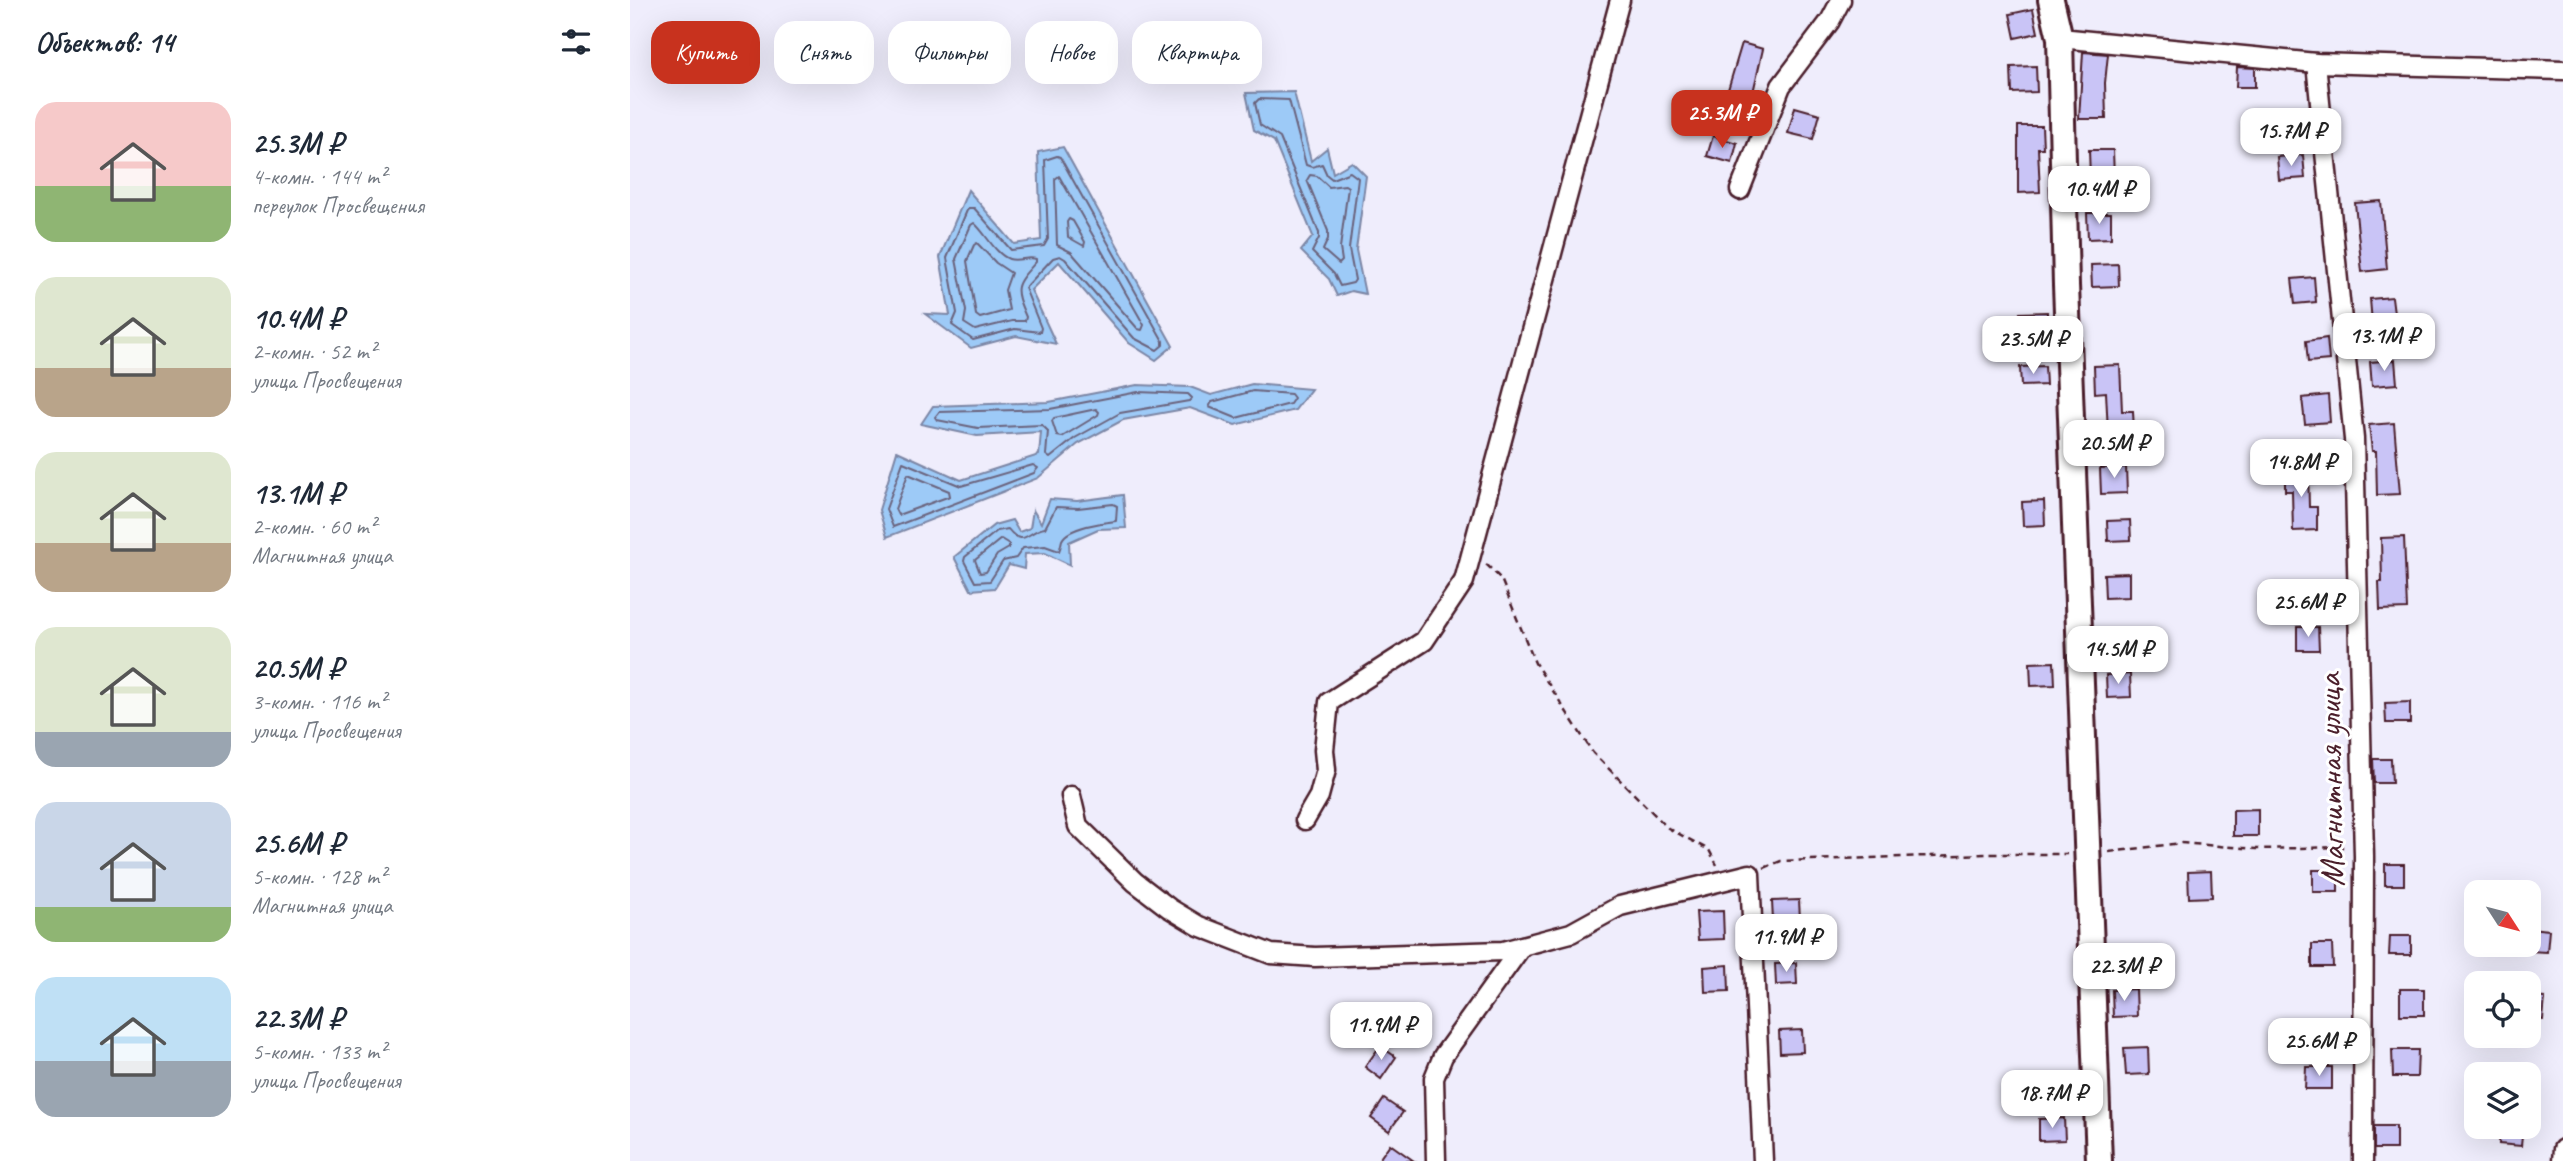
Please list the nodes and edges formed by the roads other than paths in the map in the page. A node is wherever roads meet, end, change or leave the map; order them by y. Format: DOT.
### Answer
graph roads {
  1 [pos="1620,0"];
  2 [pos="1841,0"];
  3 [pos="2051,0"];
  4 [pos="2060,38"];
  5 [pos="2316,63"];
  6 [pos="2563,70"];
  7 [pos="1740,190"];
  8 [pos="1071,796"];
  9 [pos="1305,820"];
  10 [pos="1522,946"];
  11 [pos="2563,1149"];
  12 [pos="1436,1161"];
  13 [pos="1763,1161"];
  14 [pos="2099,1161"];
  15 [pos="2363,1161"];
  16 [pos="2562,1161"];
  1 -- 9 [label="street"];
  2 -- 7 [label="street"];
  3 -- 4 [label="street"];
  4 -- 5 [label="street"];
  4 -- 14 [label="street"];
  5 -- 6 [label="street"];
  5 -- 15 [label="street, Магнитная улица"];
  8 -- 10 [label="street"];
  10 -- 12 [label="street"];
  10 -- 13 [label="street"];
  11 -- 16 [label="street"];
}
